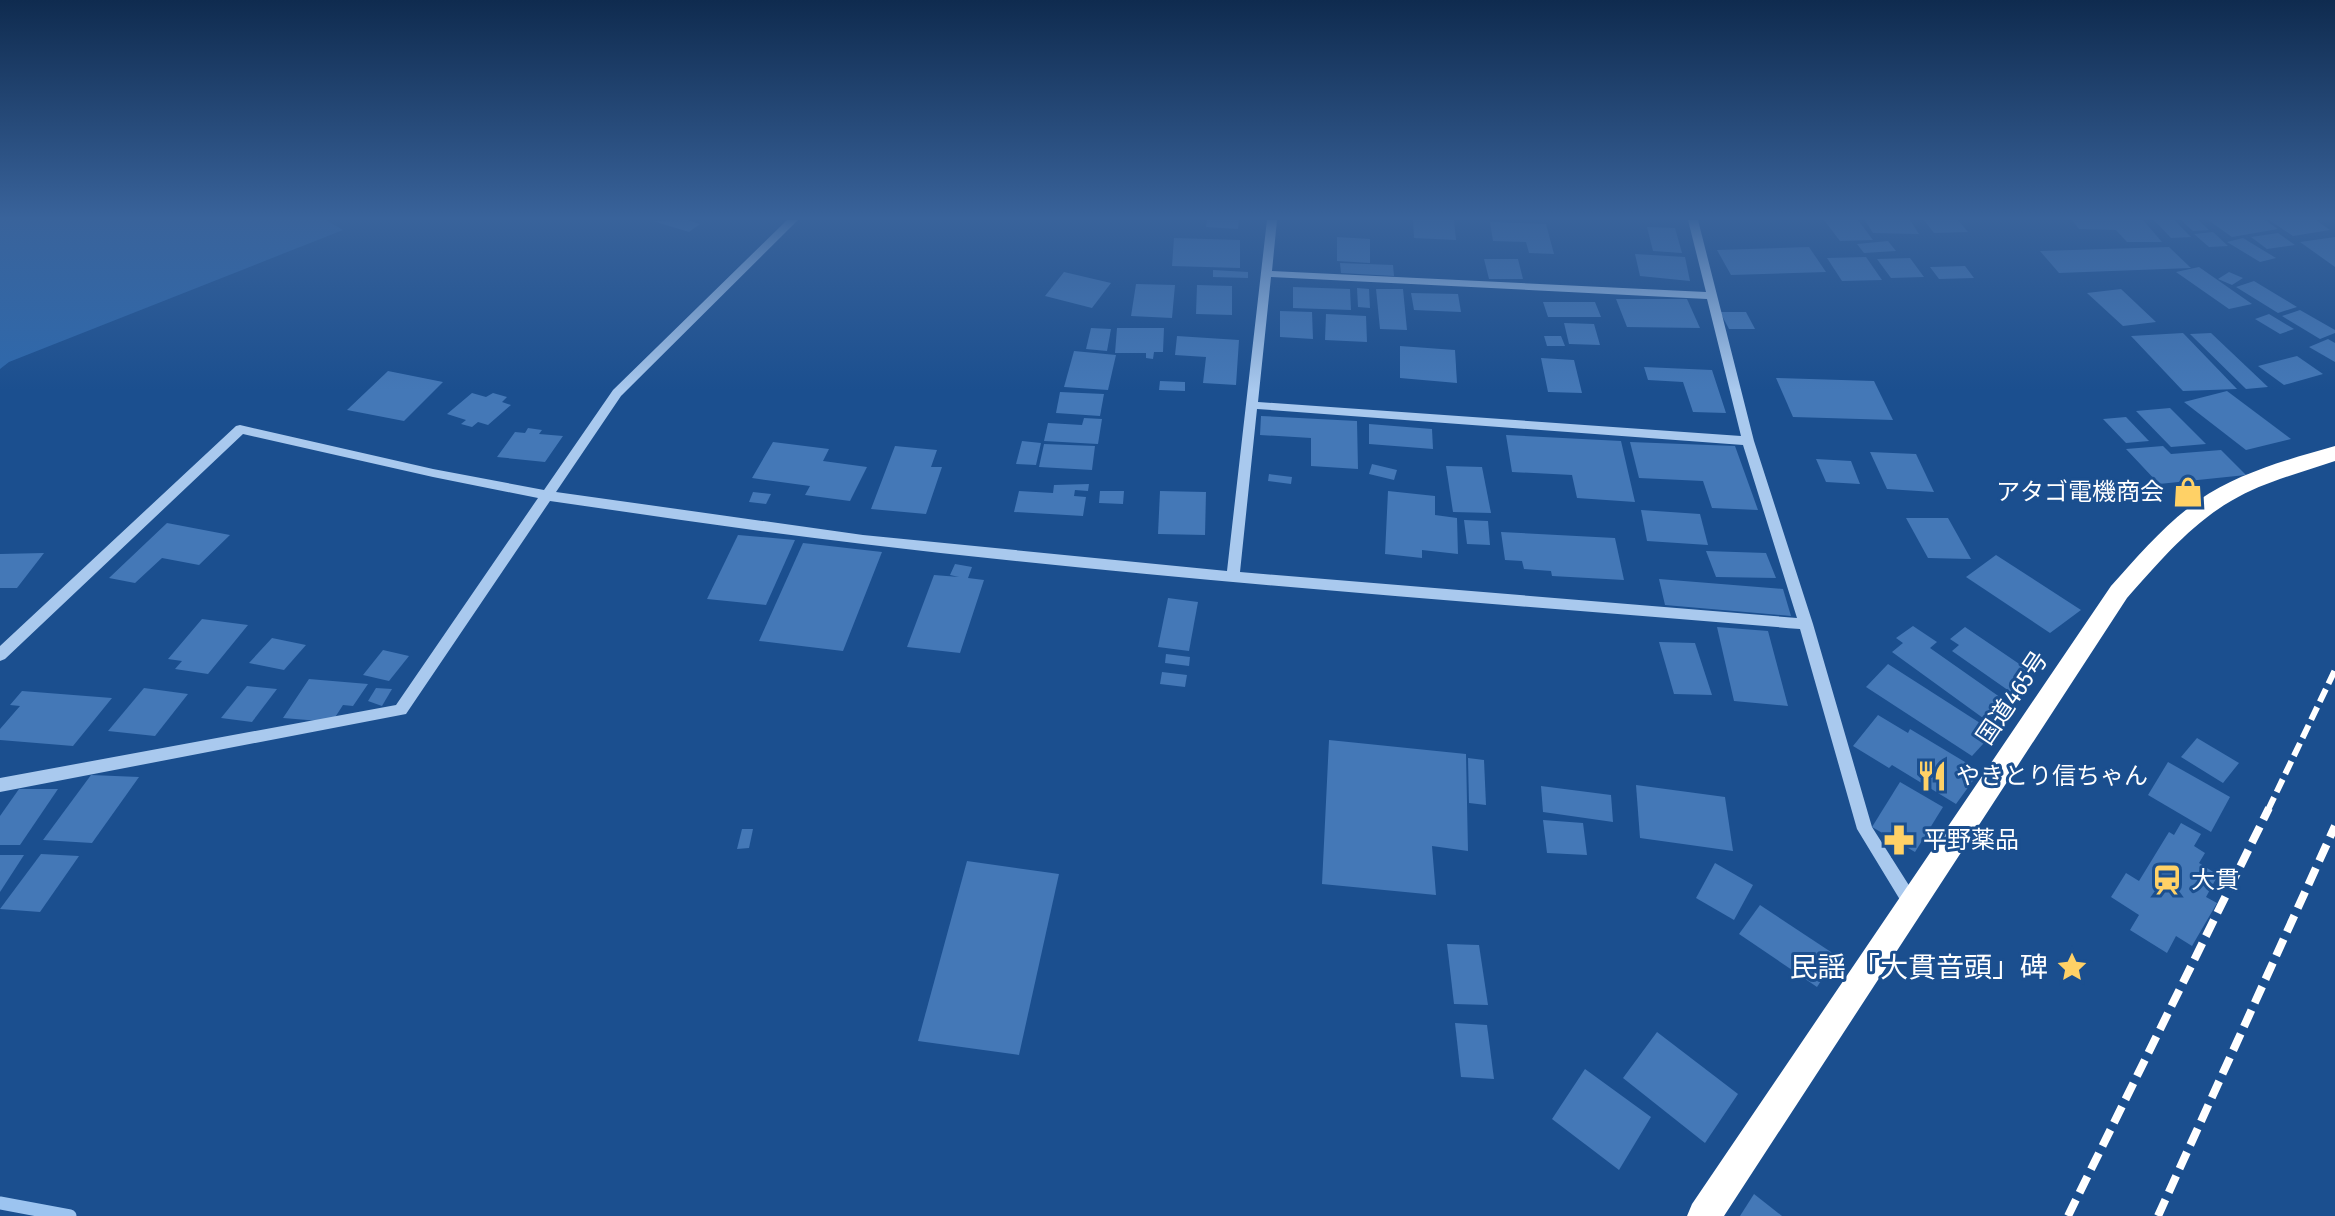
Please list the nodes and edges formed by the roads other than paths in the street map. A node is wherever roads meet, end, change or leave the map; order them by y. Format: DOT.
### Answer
graph roads {
  1 [pos="735,277"];
  2 [pos="1267,277"];
  3 [pos="1322,277"];
  4 [pos="1706,277"];
  5 [pos="1711,296"];
  6 [pos="1250,405"];
  7 [pos="1748,441"];
  8 [pos="2335,453"];
  9 [pos="547,495"];
  10 [pos="1233,576"];
  11 [pos="1806,624"];
  12 [pos="0,655"];
  13 [pos="0,785"];
  14 [pos="1911,903"];
  15 [pos="1704,1216"];
  1 -- 9 [label="street"];
  2 -- 6 [label="street"];
  3 -- 5 [label="street"];
  4 -- 5 [label="street"];
  5 -- 7 [label="street"];
  6 -- 7 [label="street"];
  6 -- 10 [label="street"];
  7 -- 11 [label="street"];
  8 -- 14 [label="highway, 国道465号"];
  9 -- 10 [label="street"];
  9 -- 12 [label="street"];
  9 -- 13 [label="street"];
  10 -- 11 [label="street"];
  11 -- 14 [label="street"];
  14 -- 15 [label="highway, 国道465号"];
}
